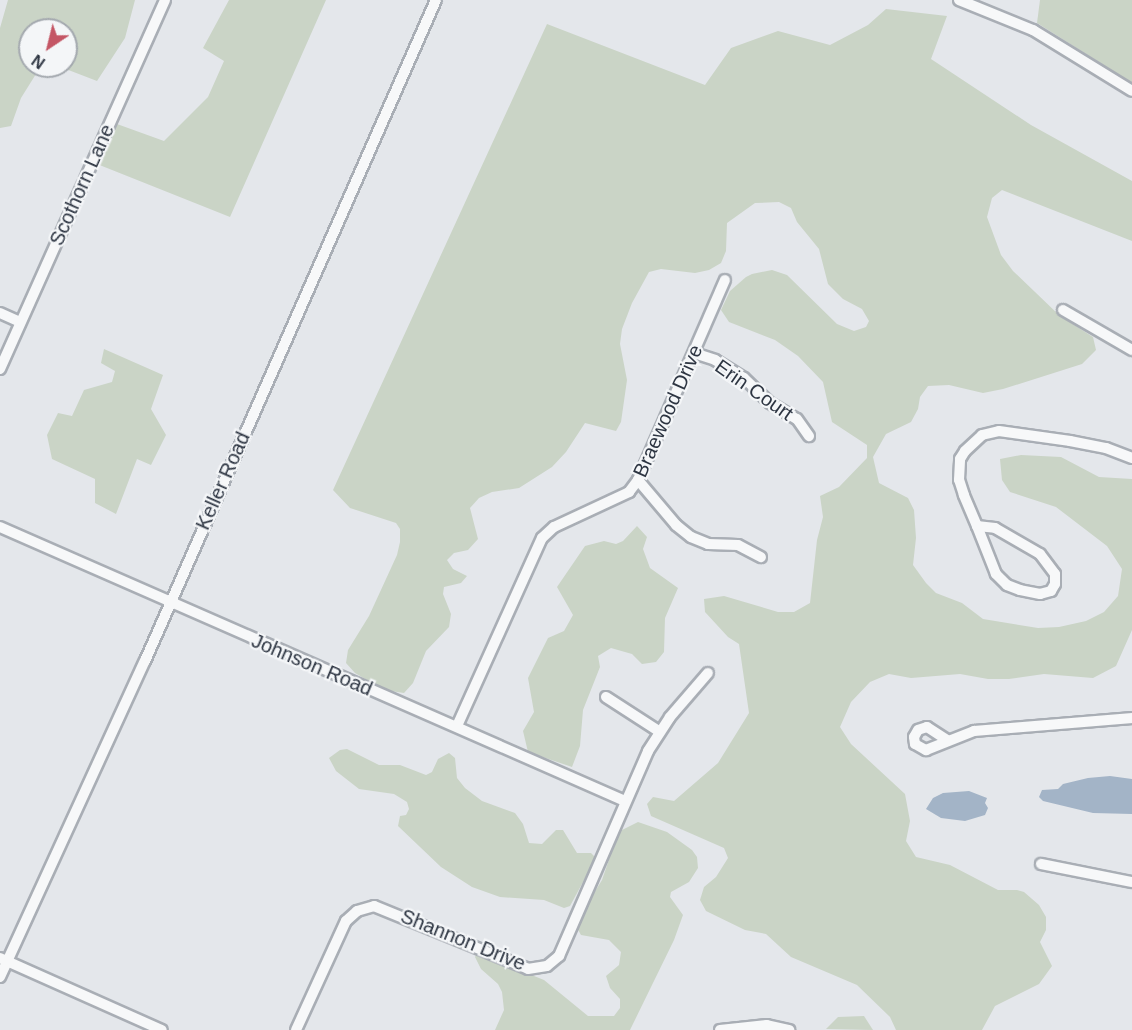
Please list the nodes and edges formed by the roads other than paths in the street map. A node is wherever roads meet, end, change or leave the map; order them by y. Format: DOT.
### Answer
graph roads {
  1 [pos="165,0"];
  2 [pos="436,0"];
  3 [pos="959,0"];
  4 [pos="1132,91"];
  5 [pos="725,280"];
  6 [pos="1063,310"];
  7 [pos="0,313"];
  8 [pos="20,322"];
  9 [pos="1132,350"];
  10 [pos="694,354"];
  11 [pos="0,369"];
  12 [pos="809,436"];
  13 [pos="1132,458"];
  14 [pos="639,480"];
  15 [pos="976,526"];
  16 [pos="0,527"];
  17 [pos="760,556"];
  18 [pos="171,602"];
  19 [pos="708,673"];
  20 [pos="606,698"];
  21 [pos="1132,718"];
  22 [pos="457,726"];
  23 [pos="660,732"];
  24 [pos="947,740"];
  25 [pos="625,801"];
  26 [pos="1041,864"];
  27 [pos="1132,882"];
  28 [pos="4,959"];
  29 [pos="0,977"];
  30 [pos="157,1029"];
  31 [pos="296,1030"];
  32 [pos="720,1030"];
  33 [pos="789,1030"];
  1 -- 8 [label="street, Scothorn Lane"];
  2 -- 18 [label="street, Keller Road"];
  3 -- 4 [label="street"];
  5 -- 10 [label="street, Braewood Drive"];
  6 -- 9 [label="street"];
  7 -- 8 [label="street"];
  8 -- 11 [label="street, Scothorn Lane"];
  10 -- 12 [label="street, Erin Court"];
  10 -- 14 [label="street, Braewood Drive"];
  13 -- 15 [label="street"];
  14 -- 17 [label="street"];
  14 -- 22 [label="street, Braewood Drive"];
  15 -- 15 [label="street"];
  16 -- 18 [label="street, Johnson Road"];
  18 -- 22 [label="street, Johnson Road"];
  18 -- 28 [label="street, Keller Road"];
  19 -- 23 [label="street, Shannon Drive"];
  20 -- 23 [label="street"];
  21 -- 24 [label="street"];
  22 -- 25 [label="street, Johnson Road"];
  23 -- 25 [label="street, Shannon Drive"];
  25 -- 31 [label="street, Shannon Drive"];
  26 -- 27 [label="street"];
  28 -- 29 [label="street, Keller Road"];
  28 -- 30 [label="street"];
  32 -- 33 [label="street"];
}
